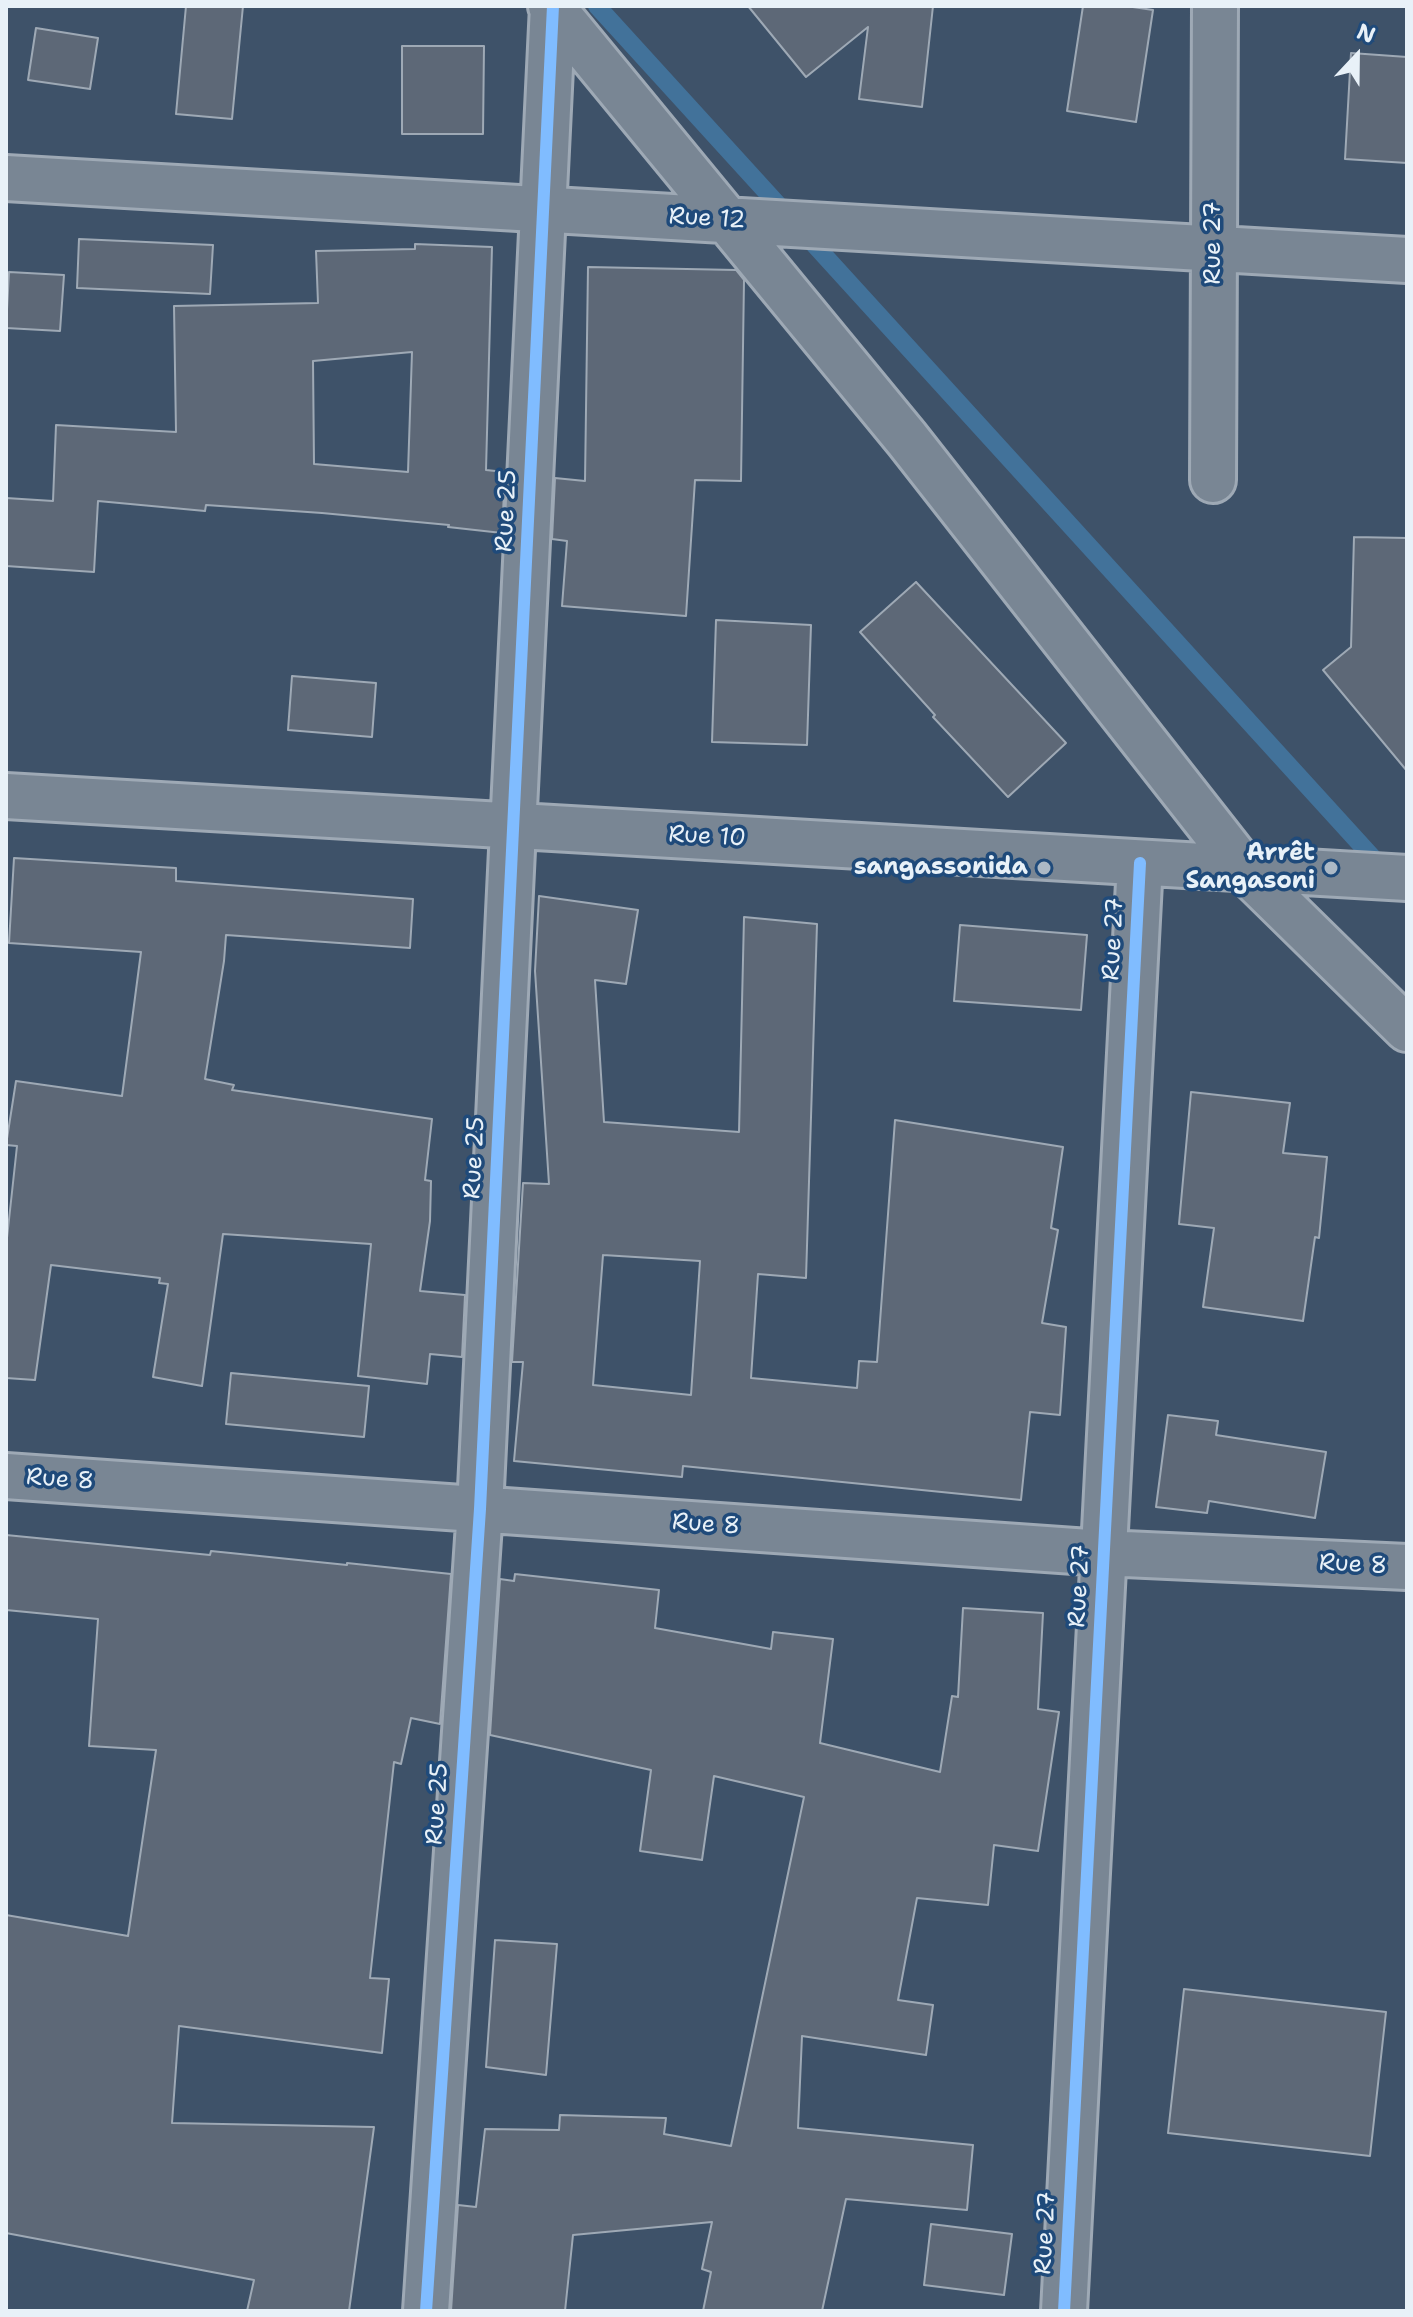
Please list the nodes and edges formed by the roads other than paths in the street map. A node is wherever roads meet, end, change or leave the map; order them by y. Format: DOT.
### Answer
graph roads {
  1 [pos="1215,6"];
  2 [pos="552,7"];
  3 [pos="6,178"];
  4 [pos="544,209"];
  5 [pos="729,220"];
  6 [pos="1214,249"];
  7 [pos="1407,260"];
  8 [pos="1213,480"];
  9 [pos="6,796"];
  10 [pos="513,826"];
  11 [pos="1140,863"];
  12 [pos="1244,869"];
  13 [pos="1407,878"];
  14 [pos="1407,1029"];
  15 [pos="6,1476"];
  16 [pos="480,1509"];
  17 [pos="1103,1553"];
  18 [pos="1407,1567"];
  19 [pos="426,2311"];
  20 [pos="1064,2311"];
  1 -- 6 [label="street, Rue 27"];
  2 -- 4 [label="street, Rue 25"];
  2 -- 5 [label="street"];
  3 -- 4 [label="street, Rue 12"];
  4 -- 5 [label="street, Rue 12"];
  4 -- 10 [label="street, Rue 25"];
  5 -- 6 [label="street, Rue 12"];
  5 -- 12 [label="street"];
  6 -- 7 [label="street, Rue 12"];
  6 -- 8 [label="street, Rue 27"];
  9 -- 10 [label="street, Rue 10"];
  10 -- 11 [label="street, Rue 10"];
  10 -- 16 [label="street, Rue 25"];
  11 -- 12 [label="street, Rue 10"];
  11 -- 17 [label="street, Rue 27"];
  12 -- 13 [label="street, Rue 10"];
  12 -- 14 [label="street"];
  15 -- 16 [label="street, Rue 8"];
  16 -- 17 [label="street, Rue 8"];
  16 -- 19 [label="street, Rue 25"];
  17 -- 18 [label="street, Rue 8"];
  17 -- 20 [label="street, Rue 27"];
}
